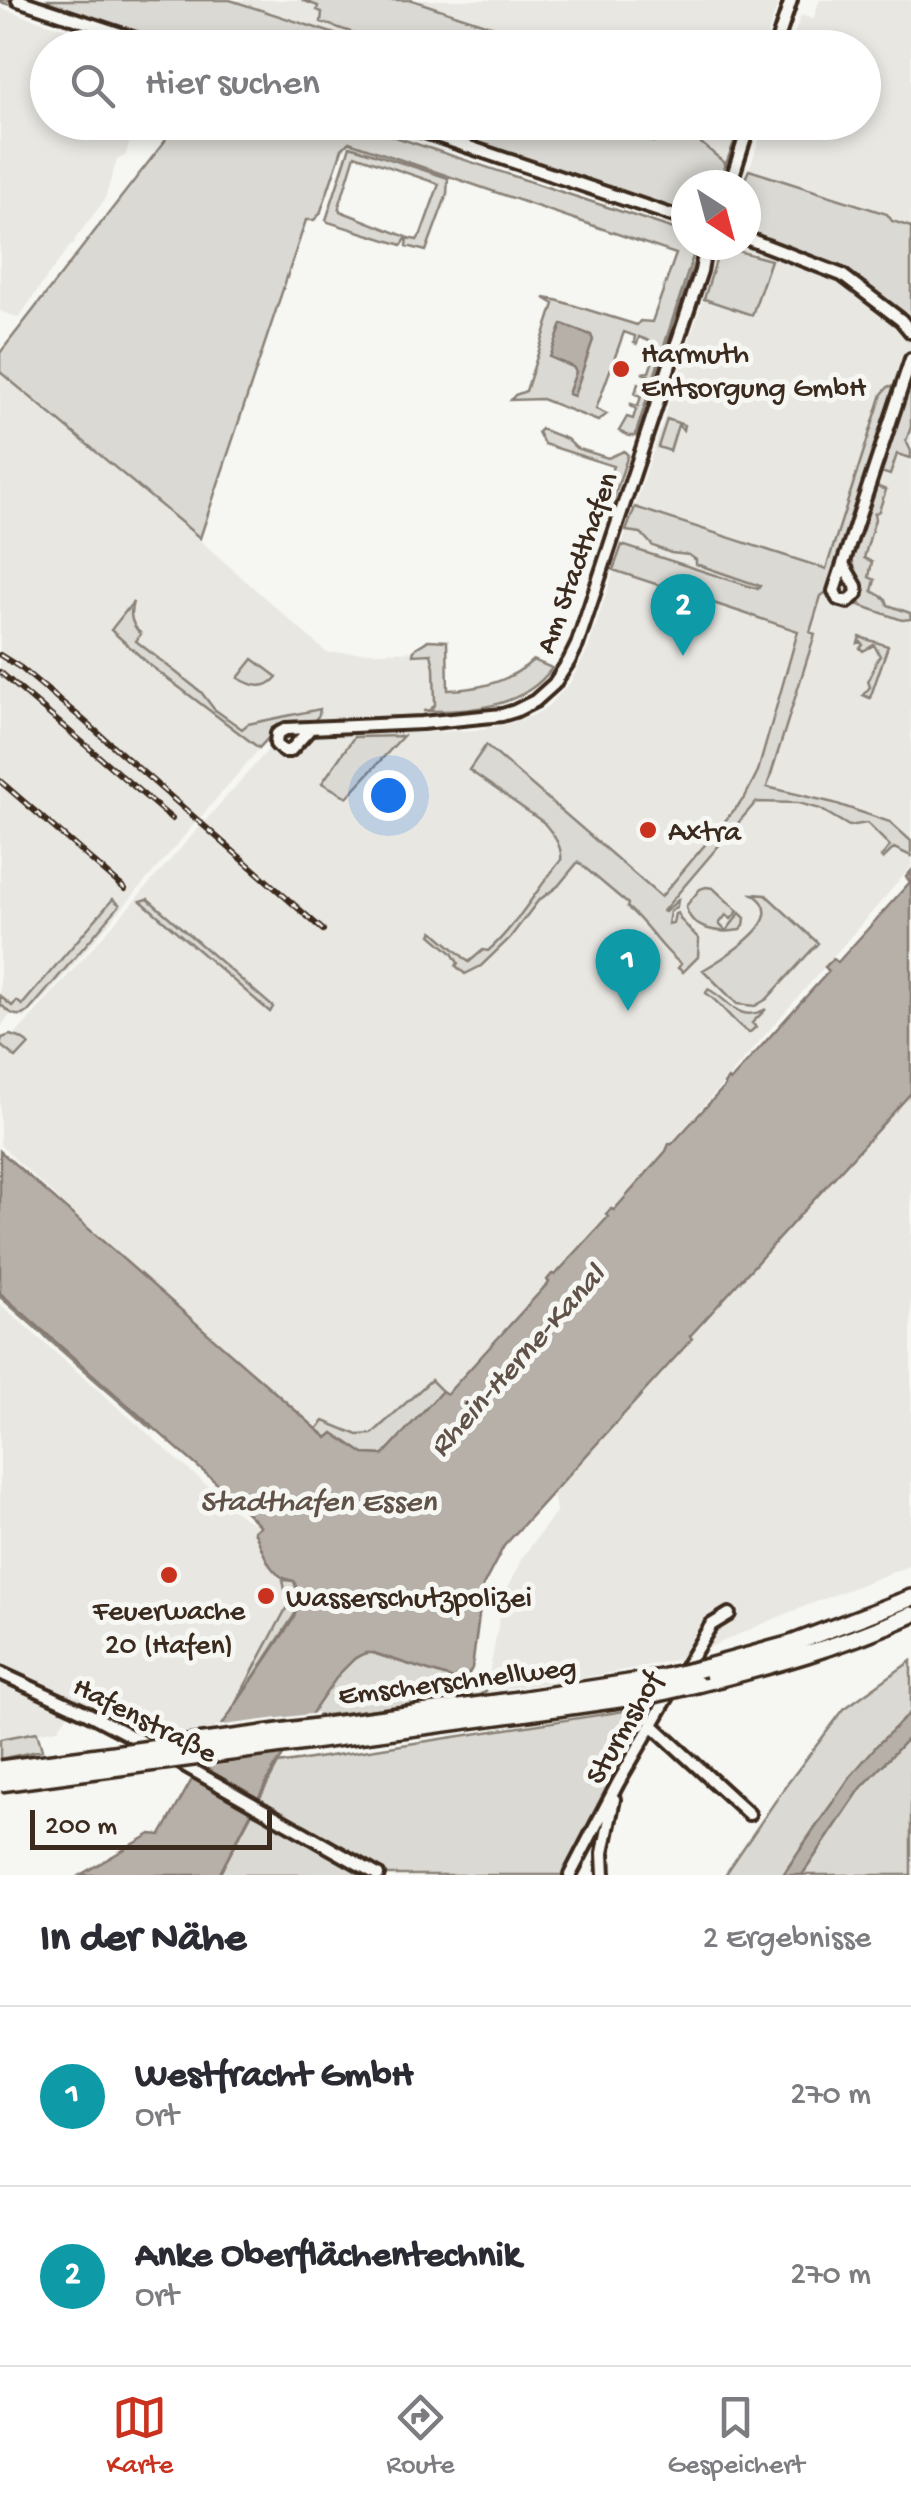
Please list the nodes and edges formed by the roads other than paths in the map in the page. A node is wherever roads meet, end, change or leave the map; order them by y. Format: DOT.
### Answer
graph roads {
  1 [pos="18,0"];
  2 [pos="791,0"];
  3 [pos="109,30"];
  4 [pos="781,30"];
  5 [pos="447,140"];
  6 [pos="744,140"];
  7 [pos="735,170"];
  8 [pos="671,215"];
  9 [pos="761,245"];
  10 [pos="704,260"];
  11 [pos="707,260"];
  12 [pos="702,270"];
  13 [pos="911,332"];
  14 [pos="911,359"];
  15 [pos="842,564"];
  16 [pos="309,730"];
  17 [pos="911,1598"];
  18 [pos="729,1614"];
  19 [pos="911,1615"];
  20 [pos="0,1673"];
  21 [pos="520,1707"];
  22 [pos="652,1725"];
  23 [pos="0,1769"];
  24 [pos="618,1783"];
  25 [pos="0,1784"];
  26 [pos="750,1814"];
  27 [pos="378,1875"];
  28 [pos="570,1875"];
  29 [pos="604,1875"];
  1 -- 3 [label="street"];
  2 -- 4 [label="street"];
  5 -- 8 [label="street"];
  6 -- 7 [label="street"];
  9 -- 13 [label="street"];
  10 -- 12 [label="street, Am Stadthafen"];
  11 -- 12 [label="street, Am Stadthafen"];
  12 -- 16 [label="street, Am Stadthafen"];
  14 -- 15 [label="street"];
  17 -- 21 [label="highway, Emscherschnellweg, bridge"];
  18 -- 22 [label="street, Sturmshof"];
  19 -- 21 [label="highway, Emscherschnellweg, bridge"];
  20 -- 27 [label="street, Hafenstraße"];
  21 -- 23 [label="highway, Emscherschnellweg, bridge"];
  21 -- 25 [label="highway, Emscherschnellweg, bridge"];
  22 -- 24 [label="street, Sturmshof"];
  22 -- 26 [label="street"];
  24 -- 28 [label="street, Sturmshof"];
  24 -- 29 [label="street"];
}
